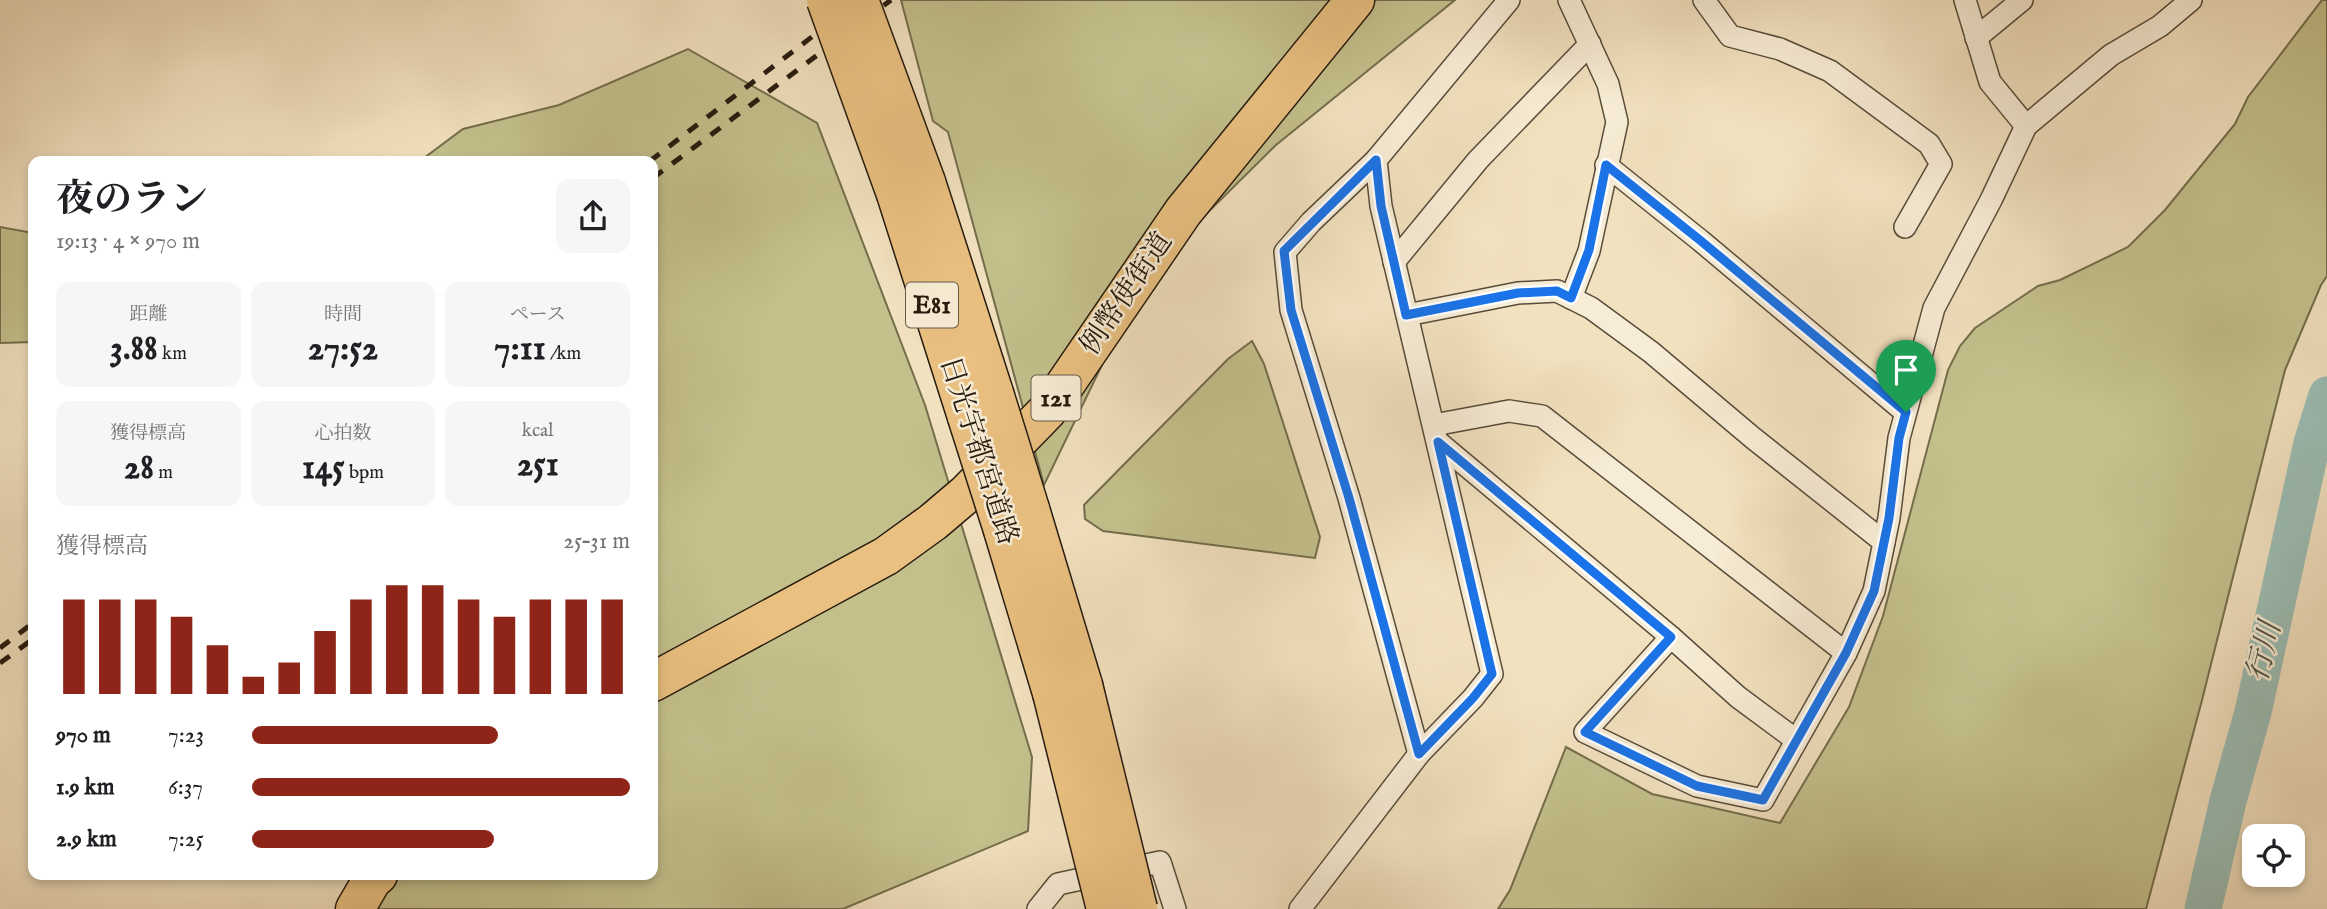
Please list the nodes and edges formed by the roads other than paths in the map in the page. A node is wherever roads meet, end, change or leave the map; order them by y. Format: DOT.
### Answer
graph roads {
  1 [pos="826,0"];
  2 [pos="859,0"];
  3 [pos="1355,0"];
  4 [pos="1510,0"];
  5 [pos="1569,0"];
  6 [pos="1704,0"];
  7 [pos="1965,0"];
  8 [pos="2022,0"];
  9 [pos="2191,0"];
  10 [pos="1976,38"];
  11 [pos="1590,44"];
  12 [pos="2026,126"];
  13 [pos="1376,160"];
  14 [pos="1606,165"];
  15 [pos="911,188"];
  16 [pos="1905,227"];
  17 [pos="1394,262"];
  18 [pos="1571,298"];
  19 [pos="1406,315"];
  20 [pos="1906,412"];
  21 [pos="1436,434"];
  22 [pos="1884,542"];
  23 [pos="1671,637"];
  24 [pos="1846,653"];
  25 [pos="658,679"];
  26 [pos="1068,689"];
  27 [pos="1796,740"];
  28 [pos="1419,754"];
  29 [pos="372,880"];
  30 [pos="355,909"];
  31 [pos="1038,909"];
  32 [pos="1106,909"];
  33 [pos="1138,909"];
  34 [pos="1175,909"];
  35 [pos="1300,909"];
  1 -- 15 [label="highway, 日光宇都宮道路 / E81, bridge"];
  2 -- 15 [label="highway, 日光宇都宮道路 / E81, bridge"];
  3 -- 25 [label="highway, 例幣使街道 / 121"];
  4 -- 13 [label="street"];
  5 -- 11 [label="street"];
  6 -- 16 [label="street"];
  7 -- 10 [label="street"];
  8 -- 10 [label="street"];
  9 -- 12 [label="street"];
  10 -- 12 [label="street"];
  11 -- 14 [label="street"];
  11 -- 17 [label="street"];
  12 -- 20 [label="street"];
  13 -- 17 [label="street"];
  13 -- 28 [label="street"];
  14 -- 18 [label="street"];
  14 -- 20 [label="street"];
  15 -- 26 [label="highway, 日光宇都宮道路 / E81, bridge"];
  17 -- 19 [label="street"];
  18 -- 19 [label="street"];
  18 -- 22 [label="street"];
  19 -- 21 [label="street"];
  20 -- 22 [label="street"];
  21 -- 23 [label="street"];
  21 -- 24 [label="street"];
  21 -- 28 [label="street"];
  22 -- 24 [label="street"];
  23 -- 27 [label="street"];
  23 -- 27 [label="street"];
  24 -- 27 [label="street"];
  26 -- 32 [label="highway, 日光宇都宮道路 / E81, bridge"];
  26 -- 33 [label="highway, 日光宇都宮道路 / E81, bridge"];
  28 -- 35 [label="street"];
  29 -- 30 [label="highway"];
  31 -- 34 [label="street"];
}
